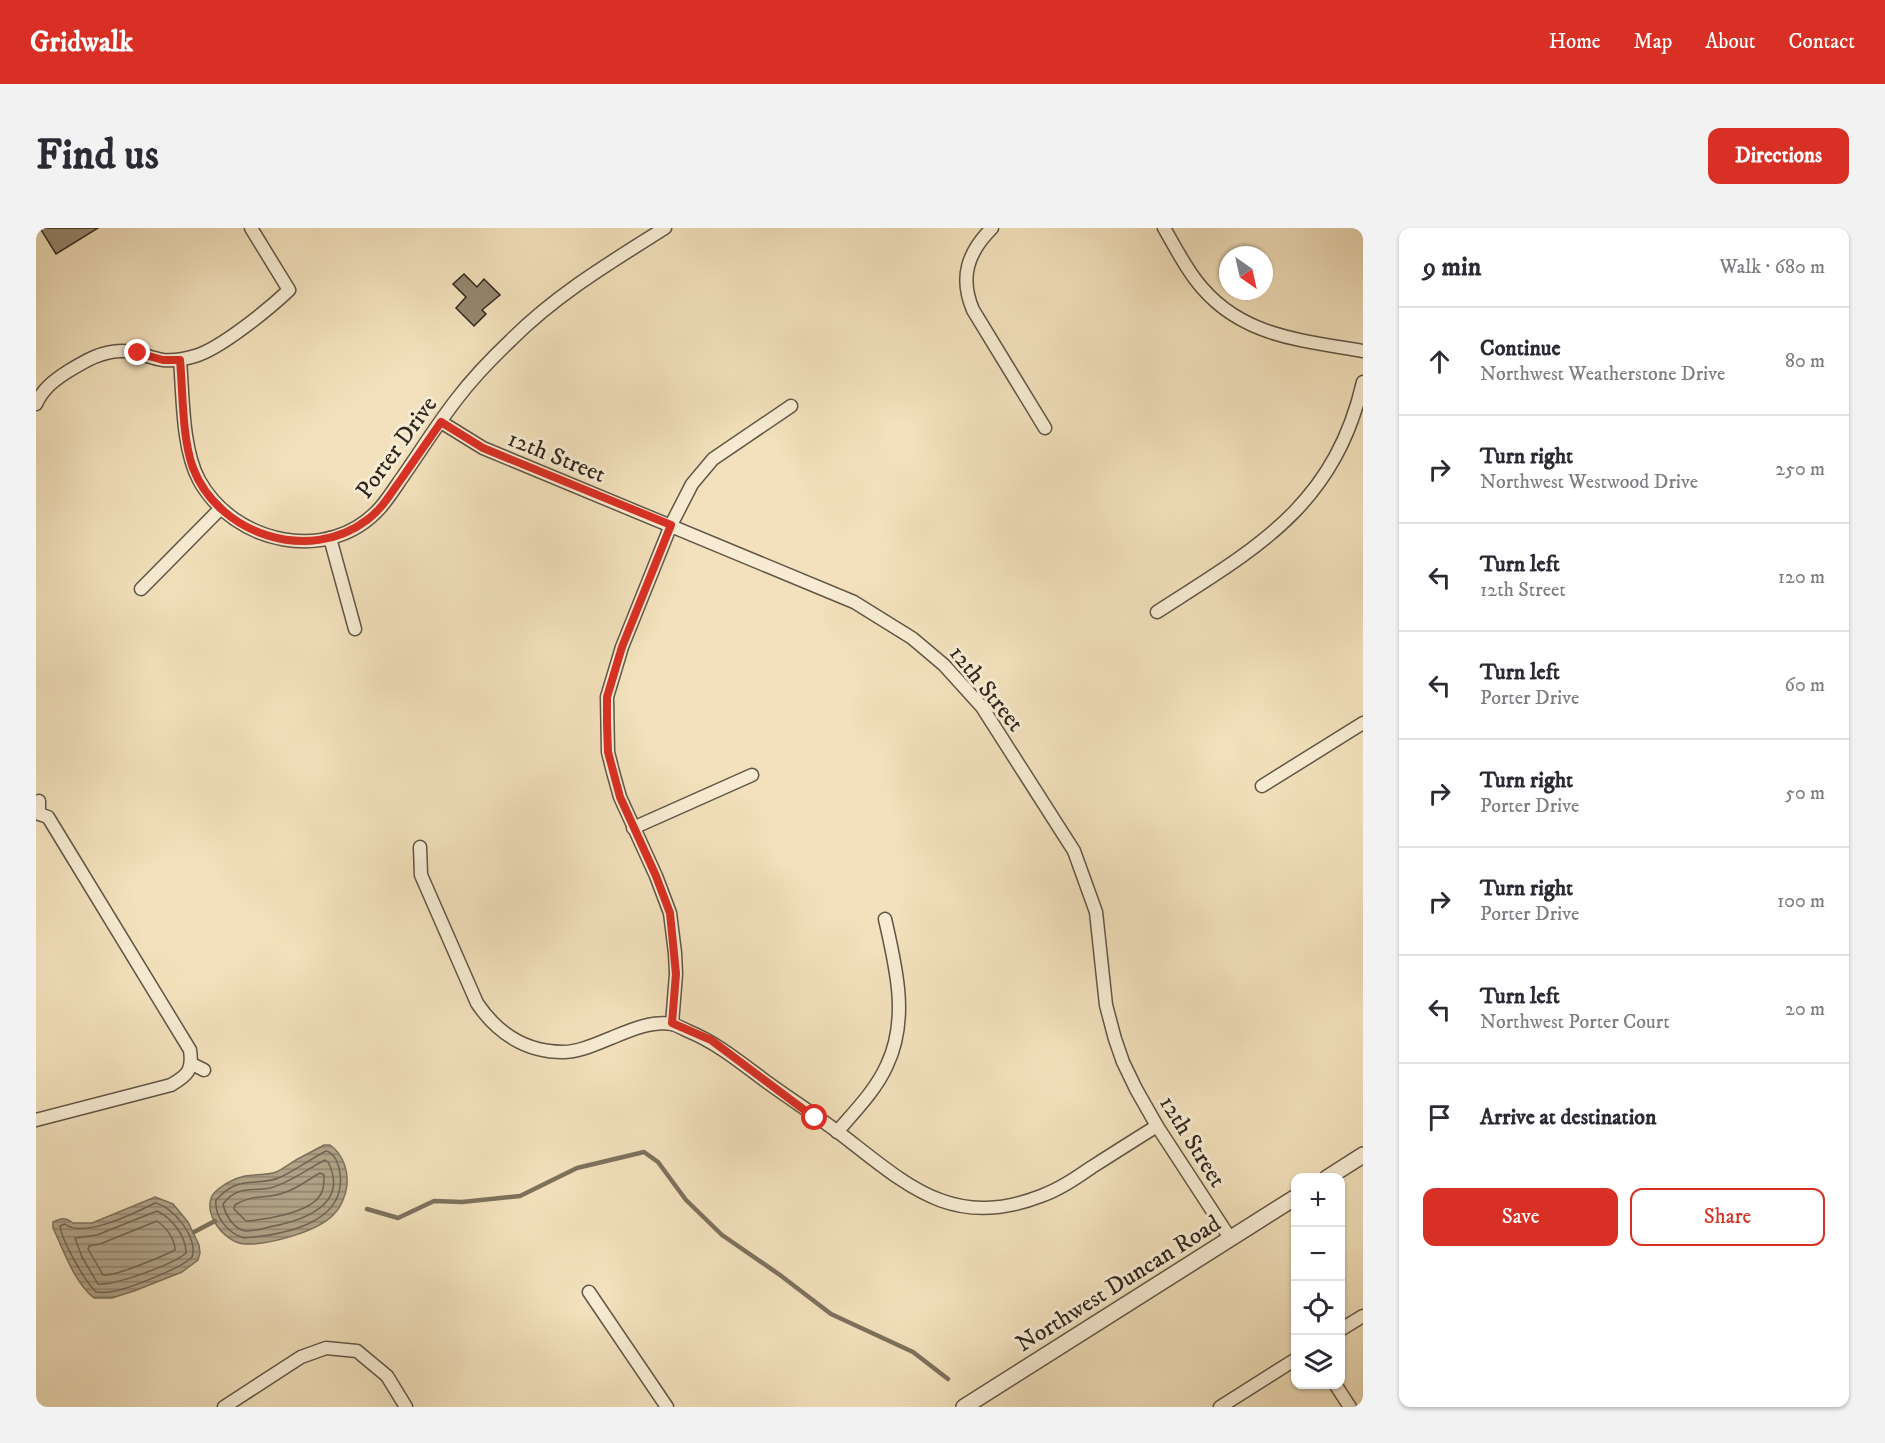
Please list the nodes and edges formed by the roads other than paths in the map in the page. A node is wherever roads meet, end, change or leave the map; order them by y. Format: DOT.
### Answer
graph roads {
  1 [pos="251,228"];
  2 [pos="665,228"];
  3 [pos="992,228"];
  4 [pos="1164,228"];
  5 [pos="1363,351"];
  6 [pos="180,360"];
  7 [pos="1363,382"];
  8 [pos="36,405"];
  9 [pos="791,406"];
  10 [pos="441,422"];
  11 [pos="1045,428"];
  12 [pos="220,509"];
  13 [pos="671,525"];
  14 [pos="330,538"];
  15 [pos="141,589"];
  16 [pos="1157,612"];
  17 [pos="356,629"];
  18 [pos="1363,723"];
  19 [pos="752,775"];
  20 [pos="1262,786"];
  21 [pos="38,809"];
  22 [pos="633,828"];
  23 [pos="420,847"];
  24 [pos="885,920"];
  25 [pos="672,1023"];
  26 [pos="192,1064"];
  27 [pos="204,1070"];
  28 [pos="36,1119"];
  29 [pos="1157,1126"];
  30 [pos="837,1132"];
  31 [pos="1363,1155"];
  32 [pos="1335,1173"];
  33 [pos="1291,1200"];
  34 [pos="1230,1238"];
  35 [pos="589,1292"];
  36 [pos="1363,1316"];
  37 [pos="1345,1327"];
  38 [pos="1291,1362"];
  39 [pos="1338,1389"];
  40 [pos="224,1407"];
  41 [pos="406,1407"];
  42 [pos="667,1407"];
  43 [pos="964,1407"];
  44 [pos="1220,1407"];
  45 [pos="1350,1407"];
  1 -- 6 [label="street"];
  2 -- 10 [label="street, Porter Drive"];
  3 -- 11 [label="street"];
  4 -- 5 [label="street"];
  6 -- 8 [label="street"];
  6 -- 12 [label="street, Porter Drive"];
  7 -- 16 [label="street"];
  9 -- 13 [label="street"];
  10 -- 13 [label="street, 12th Street"];
  10 -- 14 [label="street, Porter Drive"];
  12 -- 14 [label="street, Porter Drive"];
  12 -- 15 [label="street"];
  13 -- 22 [label="street"];
  13 -- 29 [label="street, 12th Street"];
  14 -- 17 [label="street"];
  18 -- 20 [label="street"];
  19 -- 22 [label="street"];
  21 -- 26 [label="street"];
  22 -- 25 [label="street"];
  23 -- 25 [label="street"];
  24 -- 30 [label="street"];
  25 -- 30 [label="street"];
  26 -- 27 [label="street"];
  26 -- 28 [label="street"];
  29 -- 30 [label="street"];
  29 -- 34 [label="street, 12th Street"];
  31 -- 32 [label="street"];
  33 -- 34 [label="street, Northwest Duncan Road"];
  34 -- 43 [label="street, Northwest Duncan Road"];
  35 -- 42 [label="street"];
  36 -- 37 [label="street"];
  38 -- 44 [label="street"];
  39 -- 45 [label="street"];
  40 -- 41 [label="street"];
}
